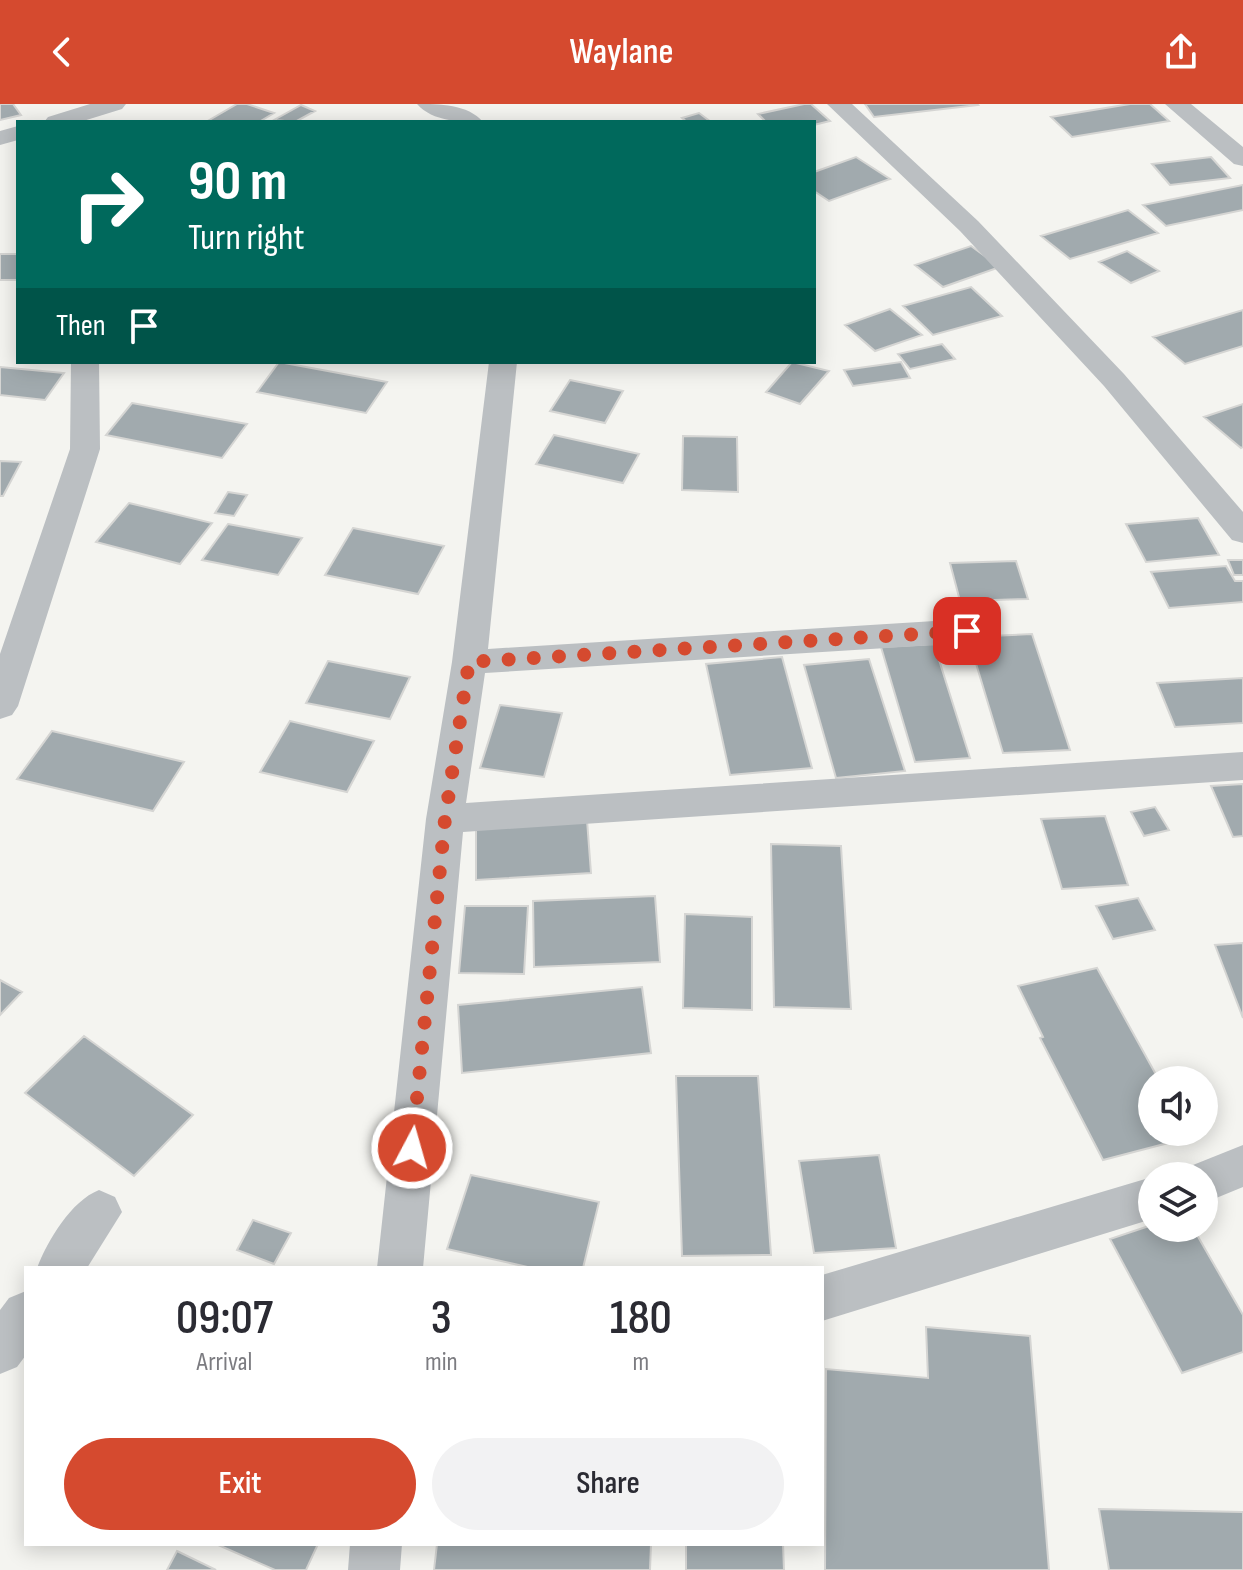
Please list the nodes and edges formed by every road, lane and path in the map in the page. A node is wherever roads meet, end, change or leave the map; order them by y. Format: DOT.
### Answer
graph roads {
  1 [pos="429,104"];
  2 [pos="839,104"];
  3 [pos="1177,104"];
  4 [pos="107,112"];
  5 [pos="66,120"];
  6 [pos="466,120"];
  7 [pos="1243,159"];
  8 [pos="85,364"];
  9 [pos="503,364"];
  10 [pos="1243,533"];
  11 [pos="14,620"];
  12 [pos="967,631"];
  13 [pos="469,662"];
  14 [pos="0,706"];
  15 [pos="1243,766"];
  16 [pos="445,819"];
  17 [pos="1243,1166"];
  18 [pos="1218,1176"];
  19 [pos="1138,1202"];
  20 [pos="99,1212"];
  21 [pos="61,1266"];
  22 [pos="400,1266"];
  23 [pos="824,1297"];
  24 [pos="24,1318"];
  25 [pos="0,1350"];
  26 [pos="376,1546"];
  27 [pos="374,1570"];
  1 -- 6 [label="street"];
  2 -- 10 [label="street"];
  3 -- 7 [label="street"];
  4 -- 5 [label="street"];
  8 -- 11 [label="street"];
  9 -- 13 [label="street"];
  11 -- 14 [label="street"];
  12 -- 13 [label="street"];
  13 -- 16 [label="street"];
  15 -- 16 [label="street"];
  16 -- 22 [label="street"];
  17 -- 18 [label="street"];
  19 -- 23 [label="street"];
  20 -- 21 [label="street"];
  24 -- 25 [label="street"];
  26 -- 27 [label="street"];
}
